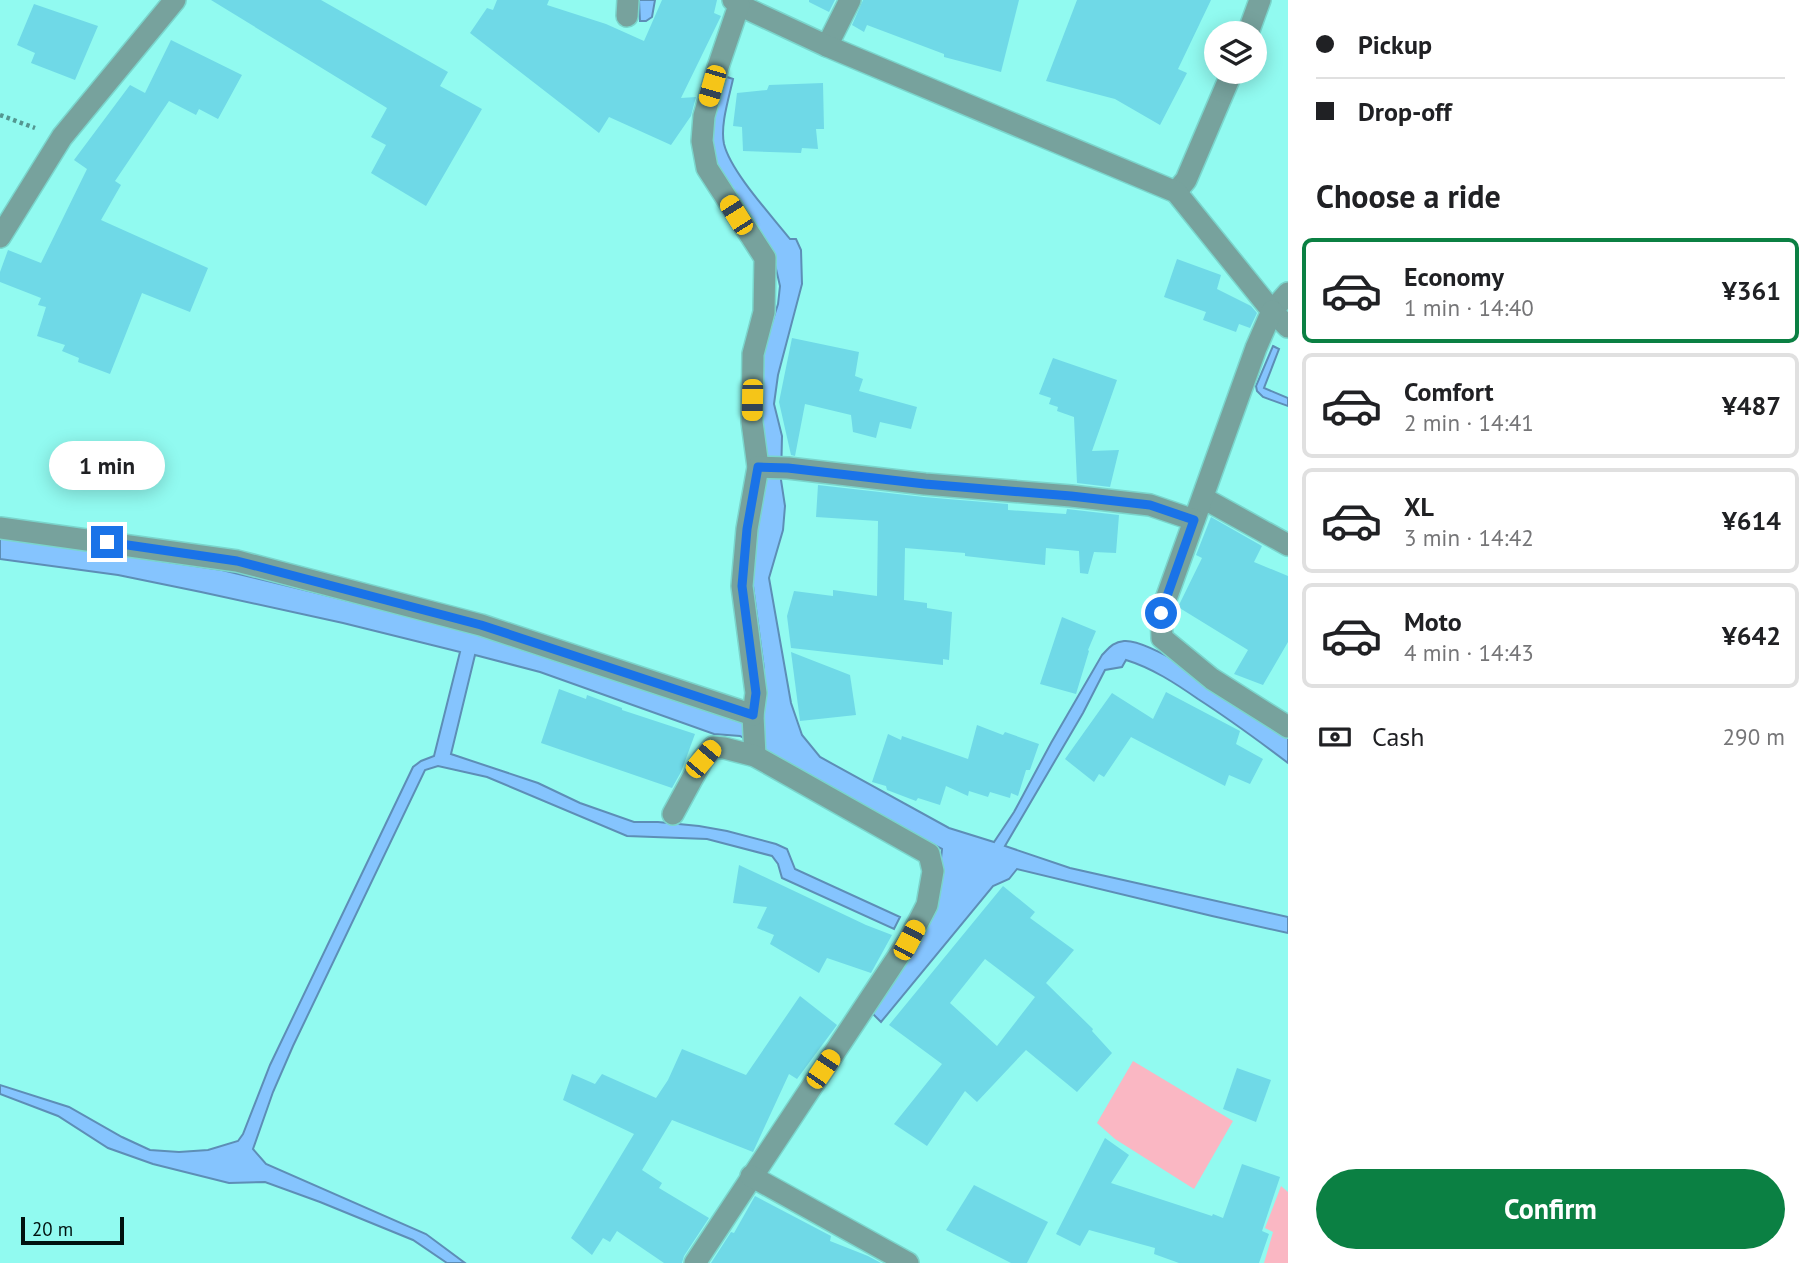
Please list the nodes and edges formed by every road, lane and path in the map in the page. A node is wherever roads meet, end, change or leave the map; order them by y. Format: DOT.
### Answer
graph roads {
  1 [pos="175,0"];
  2 [pos="850,0"];
  3 [pos="1260,0"];
  4 [pos="736,2"];
  5 [pos="1252,21"];
  6 [pos="827,46"];
  7 [pos="1227,84"];
  8 [pos="0,115"];
  9 [pos="62,137"];
  10 [pos="1177,192"];
  11 [pos="0,237"];
  12 [pos="1288,293"];
  13 [pos="1272,310"];
  14 [pos="1288,327"];
  15 [pos="758,467"];
  16 [pos="1203,498"];
  17 [pos="1194,520"];
  18 [pos="0,528"];
  19 [pos="1288,545"];
  20 [pos="753,715"];
  21 [pos="1288,727"];
  22 [pos="755,754"];
  23 [pos="673,814"];
  24 [pos="751,1176"];
  25 [pos="695,1263"];
  26 [pos="908,1263"];
  1 -- 9 [label="street"];
  2 -- 6 [label="street"];
  3 -- 5 [label="street"];
  4 -- 6 [label="street"];
  4 -- 15 [label="street"];
  6 -- 10 [label="street"];
  7 -- 10 [label="street"];
  8 -- 9 [label="path"];
  9 -- 11 [label="street"];
  10 -- 13 [label="street"];
  12 -- 13 [label="street"];
  13 -- 14 [label="street"];
  13 -- 16 [label="street"];
  15 -- 17 [label="street"];
  15 -- 20 [label="street"];
  16 -- 17 [label="street"];
  16 -- 19 [label="street"];
  17 -- 21 [label="street"];
  18 -- 20 [label="street"];
  20 -- 22 [label="street"];
  22 -- 23 [label="street"];
  22 -- 24 [label="street"];
  24 -- 25 [label="street"];
  24 -- 26 [label="street"];
}
